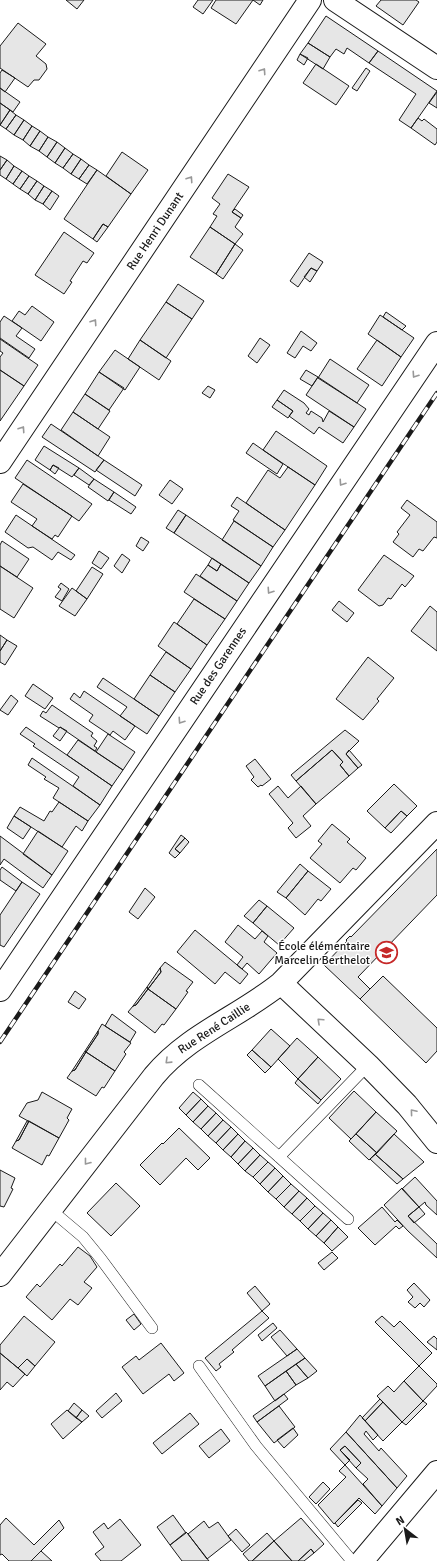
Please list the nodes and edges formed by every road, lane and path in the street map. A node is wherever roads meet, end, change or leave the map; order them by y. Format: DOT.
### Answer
graph roads {
  1 [pos="310,0"];
  2 [pos="335,0"];
  3 [pos="437,68"];
  4 [pos="437,343"];
  5 [pos="0,462"];
  6 [pos="437,823"];
  7 [pos="281,983"];
  8 [pos="0,990"];
  9 [pos="368,1065"];
  10 [pos="199,1085"];
  11 [pos="437,1142"];
  12 [pos="279,1157"];
  13 [pos="51,1210"];
  14 [pos="348,1219"];
  15 [pos="0,1275"];
  16 [pos="152,1328"];
  17 [pos="199,1366"];
  18 [pos="437,1472"];
  19 [pos="352,1561"];
  20 [pos="362,1561"];
  5 -- 1 [label="street, Rue Henri Dunant, one-way"];
  2 -- 3 [label="street"];
  4 -- 8 [label="street, Rue des Garennes, one-way"];
  6 -- 7 [label="street, Rue René Caillie"];
  9 -- 7 [label="street, one-way"];
  7 -- 13 [label="street, Rue René Caillie, one-way"];
  11 -- 9 [label="street, one-way"];
  9 -- 12 [label="lane"];
  10 -- 12 [label="lane"];
  12 -- 14 [label="lane"];
  13 -- 15 [label="street, Rue René Caillie"];
  13 -- 16 [label="lane"];
  17 -- 19 [label="lane"];
  18 -- 20 [label="street"];
}
